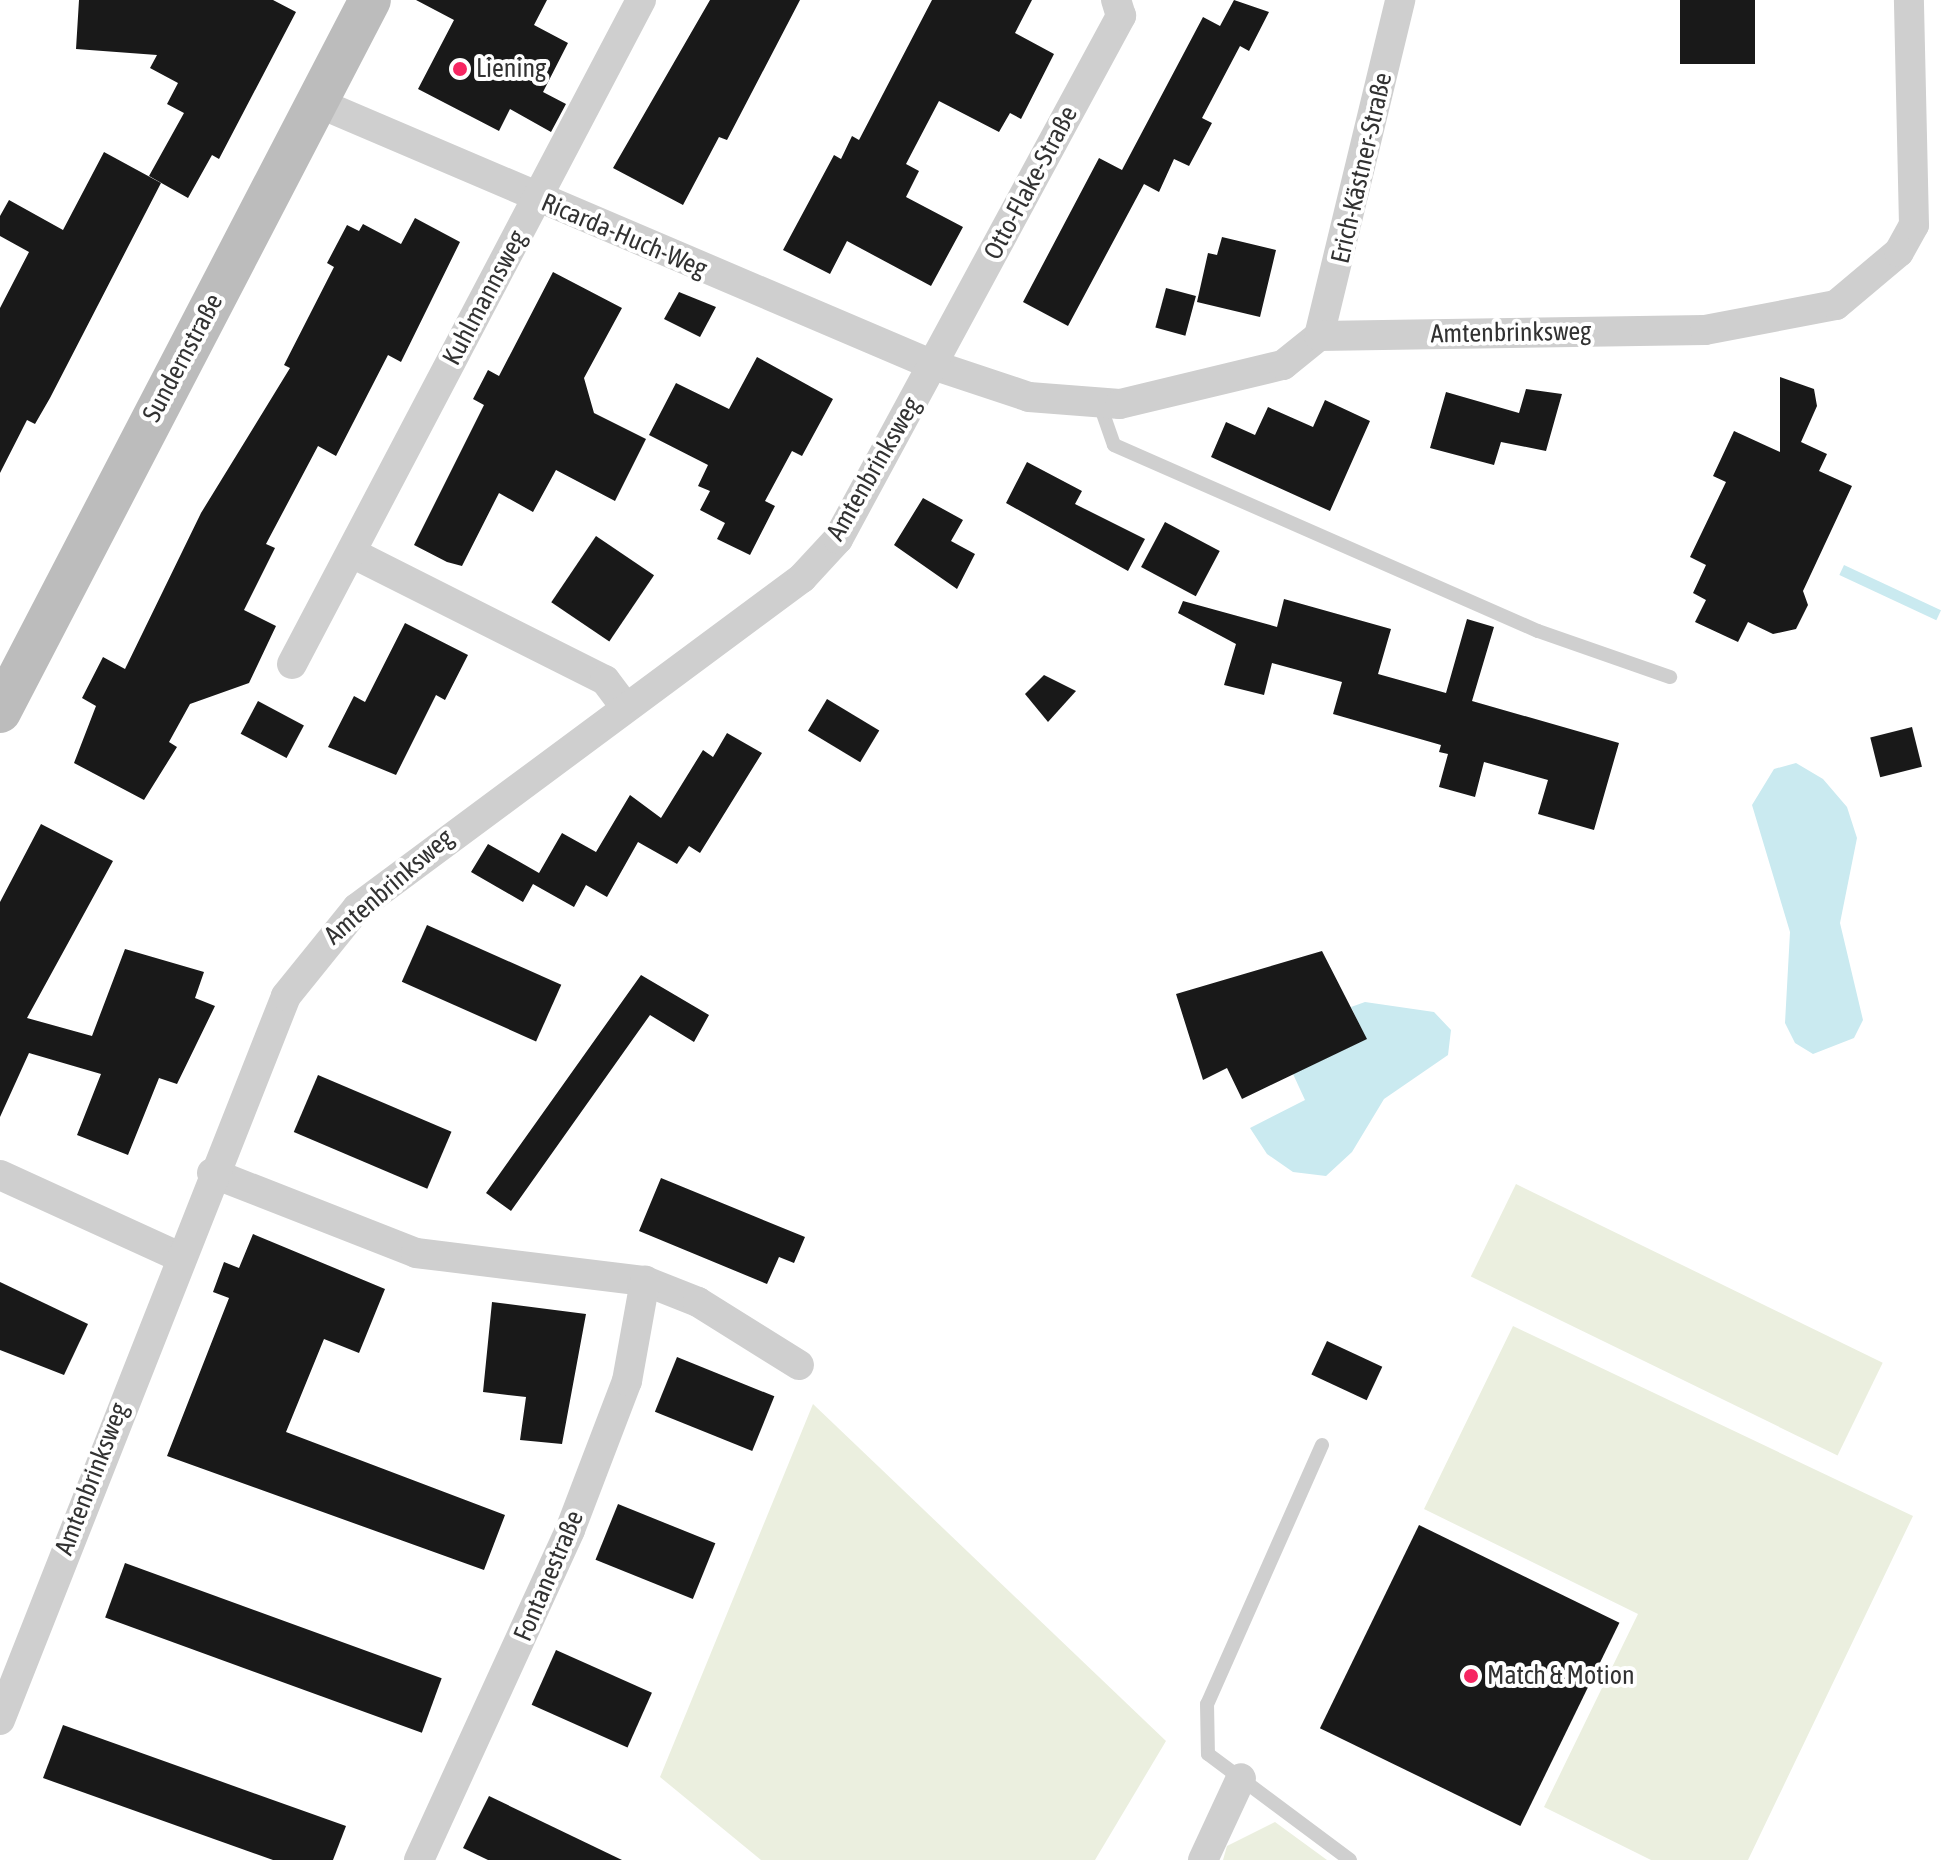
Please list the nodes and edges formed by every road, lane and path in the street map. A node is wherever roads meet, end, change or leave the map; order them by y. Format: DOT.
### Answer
graph roads {
  1 [pos="641,0"];
  2 [pos="1116,0"];
  3 [pos="1400,0"];
  4 [pos="1909,0"];
  5 [pos="366,1"];
  6 [pos="316,102"];
  7 [pos="537,199"];
  8 [pos="1319,336"];
  9 [pos="933,365"];
  10 [pos="1100,405"];
  11 [pos="352,553"];
  12 [pos="292,664"];
  13 [pos="1670,677"];
  14 [pos="625,707"];
  15 [pos="0,712"];
  16 [pos="212,1173"];
  17 [pos="0,1175"];
  18 [pos="178,1256"];
  19 [pos="645,1281"];
  20 [pos="799,1365"];
  21 [pos="1322,1445"];
  22 [pos="0,1720"];
  23 [pos="1241,1778"];
  24 [pos="419,1860"];
  25 [pos="1203,1860"];
  26 [pos="1350,1860"];
  1 -- 7 [label="street, Kuhlmannsweg"];
  2 -- 9 [label="street, Otto-Flake-Straße"];
  3 -- 8 [label="street, Erich-Kästner-Straße"];
  4 -- 8 [label="street, Amtenbrinksweg"];
  5 -- 6 [label="street, Sundernstraße"];
  6 -- 7 [label="street, Ricarda-Huch-Weg"];
  6 -- 15 [label="street, Sundernstraße"];
  7 -- 9 [label="street, Ricarda-Huch-Weg"];
  7 -- 11 [label="street, Kuhlmannsweg"];
  8 -- 10 [label="street"];
  9 -- 10 [label="street"];
  9 -- 14 [label="street, Amtenbrinksweg"];
  10 -- 13 [label="lane"];
  11 -- 12 [label="street, Kuhlmannsweg"];
  11 -- 14 [label="street"];
  14 -- 16 [label="street, Amtenbrinksweg"];
  16 -- 18 [label="street, Amtenbrinksweg"];
  16 -- 19 [label="street"];
  17 -- 18 [label="street"];
  18 -- 22 [label="street, Amtenbrinksweg"];
  19 -- 20 [label="street"];
  19 -- 24 [label="street, Fontanestraße"];
  21 -- 23 [label="lane"];
  23 -- 25 [label="street"];
  23 -- 26 [label="lane"];
}
